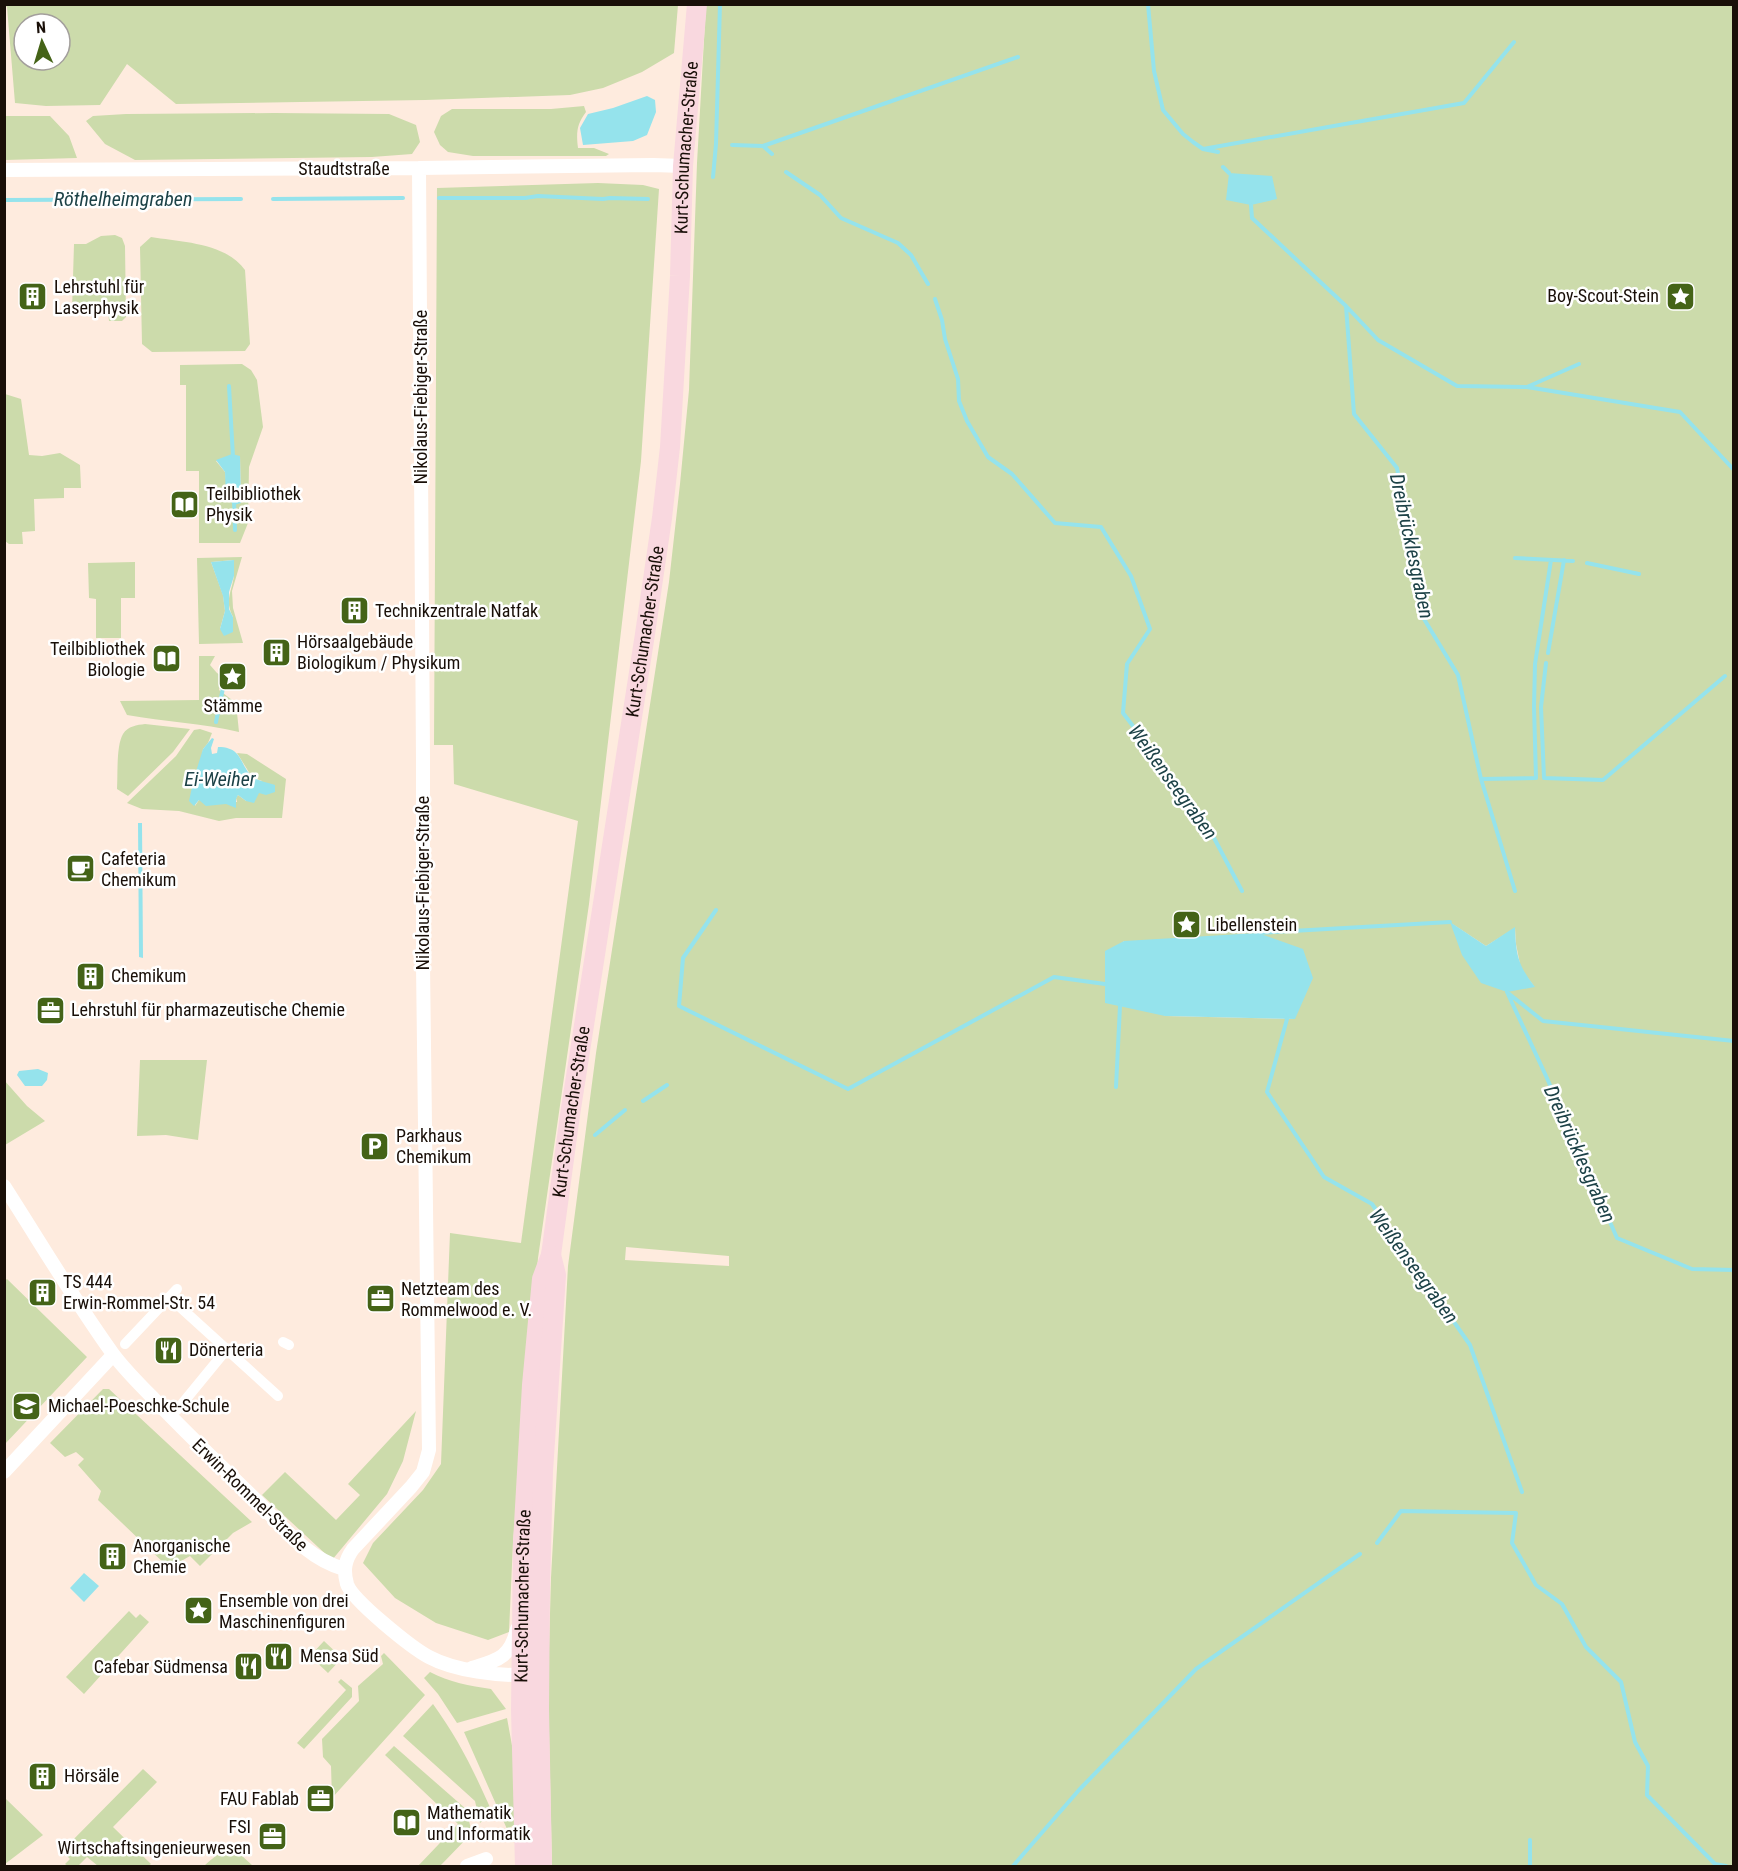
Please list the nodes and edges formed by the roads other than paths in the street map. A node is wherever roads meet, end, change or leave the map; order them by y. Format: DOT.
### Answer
graph roads {
  1 [pos="697,4"];
  2 [pos="683,166"];
  3 [pos="419,168"];
  4 [pos="4,170"];
  5 [pos="4,1186"];
  6 [pos="551,1255"];
  7 [pos="128,1339"];
  8 [pos="224,1342"];
  9 [pos="113,1355"];
  10 [pos="275,1395"];
  11 [pos="177,1410"];
  12 [pos="4,1472"];
  13 [pos="344,1569"];
  14 [pos="522,1609"];
  15 [pos="467,1670"];
  16 [pos="530,1675"];
  17 [pos="486,1859"];
  18 [pos="467,1866"];
  19 [pos="525,1866"];
  20 [pos="542,1866"];
  1 -- 2 [label="main road, Kurt-Schumacher-Straße"];
  2 -- 3 [label="street, Staudtstraße"];
  2 -- 6 [label="main road, Kurt-Schumacher-Straße"];
  3 -- 4 [label="street, Staudtstraße"];
  3 -- 13 [label="street, Nikolaus-Fiebiger-Straße"];
  5 -- 9 [label="street, Erwin-Rommel-Straße"];
  6 -- 14 [label="main road, Kurt-Schumacher-Straße"];
  6 -- 16 [label="main road, Kurt-Schumacher-Straße"];
  7 -- 8 [label="street"];
  8 -- 10 [label="street"];
  8 -- 11 [label="street"];
  9 -- 12 [label="street"];
  9 -- 13 [label="street, Erwin-Rommel-Straße"];
  13 -- 15 [label="street"];
  14 -- 15 [label="street"];
  14 -- 16 [label="main road, Kurt-Schumacher-Straße"];
  15 -- 16 [label="street"];
  16 -- 19 [label="main road, Kurt-Schumacher-Straße"];
  16 -- 20 [label="main road, Kurt-Schumacher-Straße"];
  17 -- 18 [label="street"];
}
